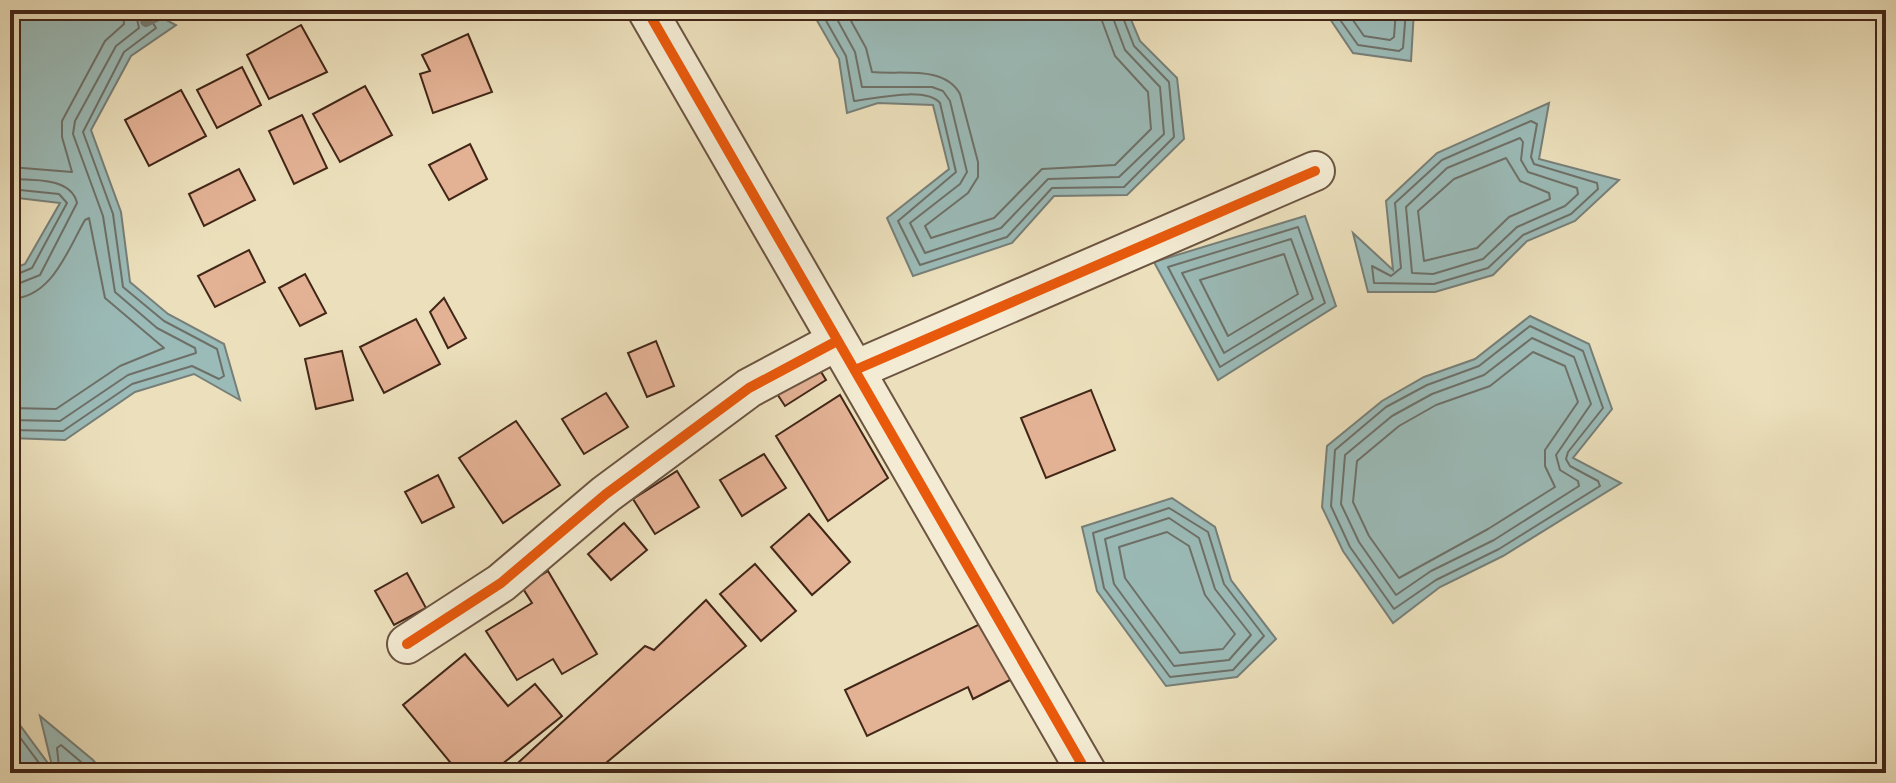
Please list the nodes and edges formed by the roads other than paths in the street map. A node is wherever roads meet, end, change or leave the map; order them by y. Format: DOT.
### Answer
graph roads {
  1 [pos="647,10"];
  2 [pos="1315,171"];
  3 [pos="846,355"];
  4 [pos="407,644"];
  5 [pos="1087,773"];
  1 -- 3 [label="street"];
  2 -- 3 [label="street"];
  3 -- 4 [label="street"];
  3 -- 5 [label="street"];
}
